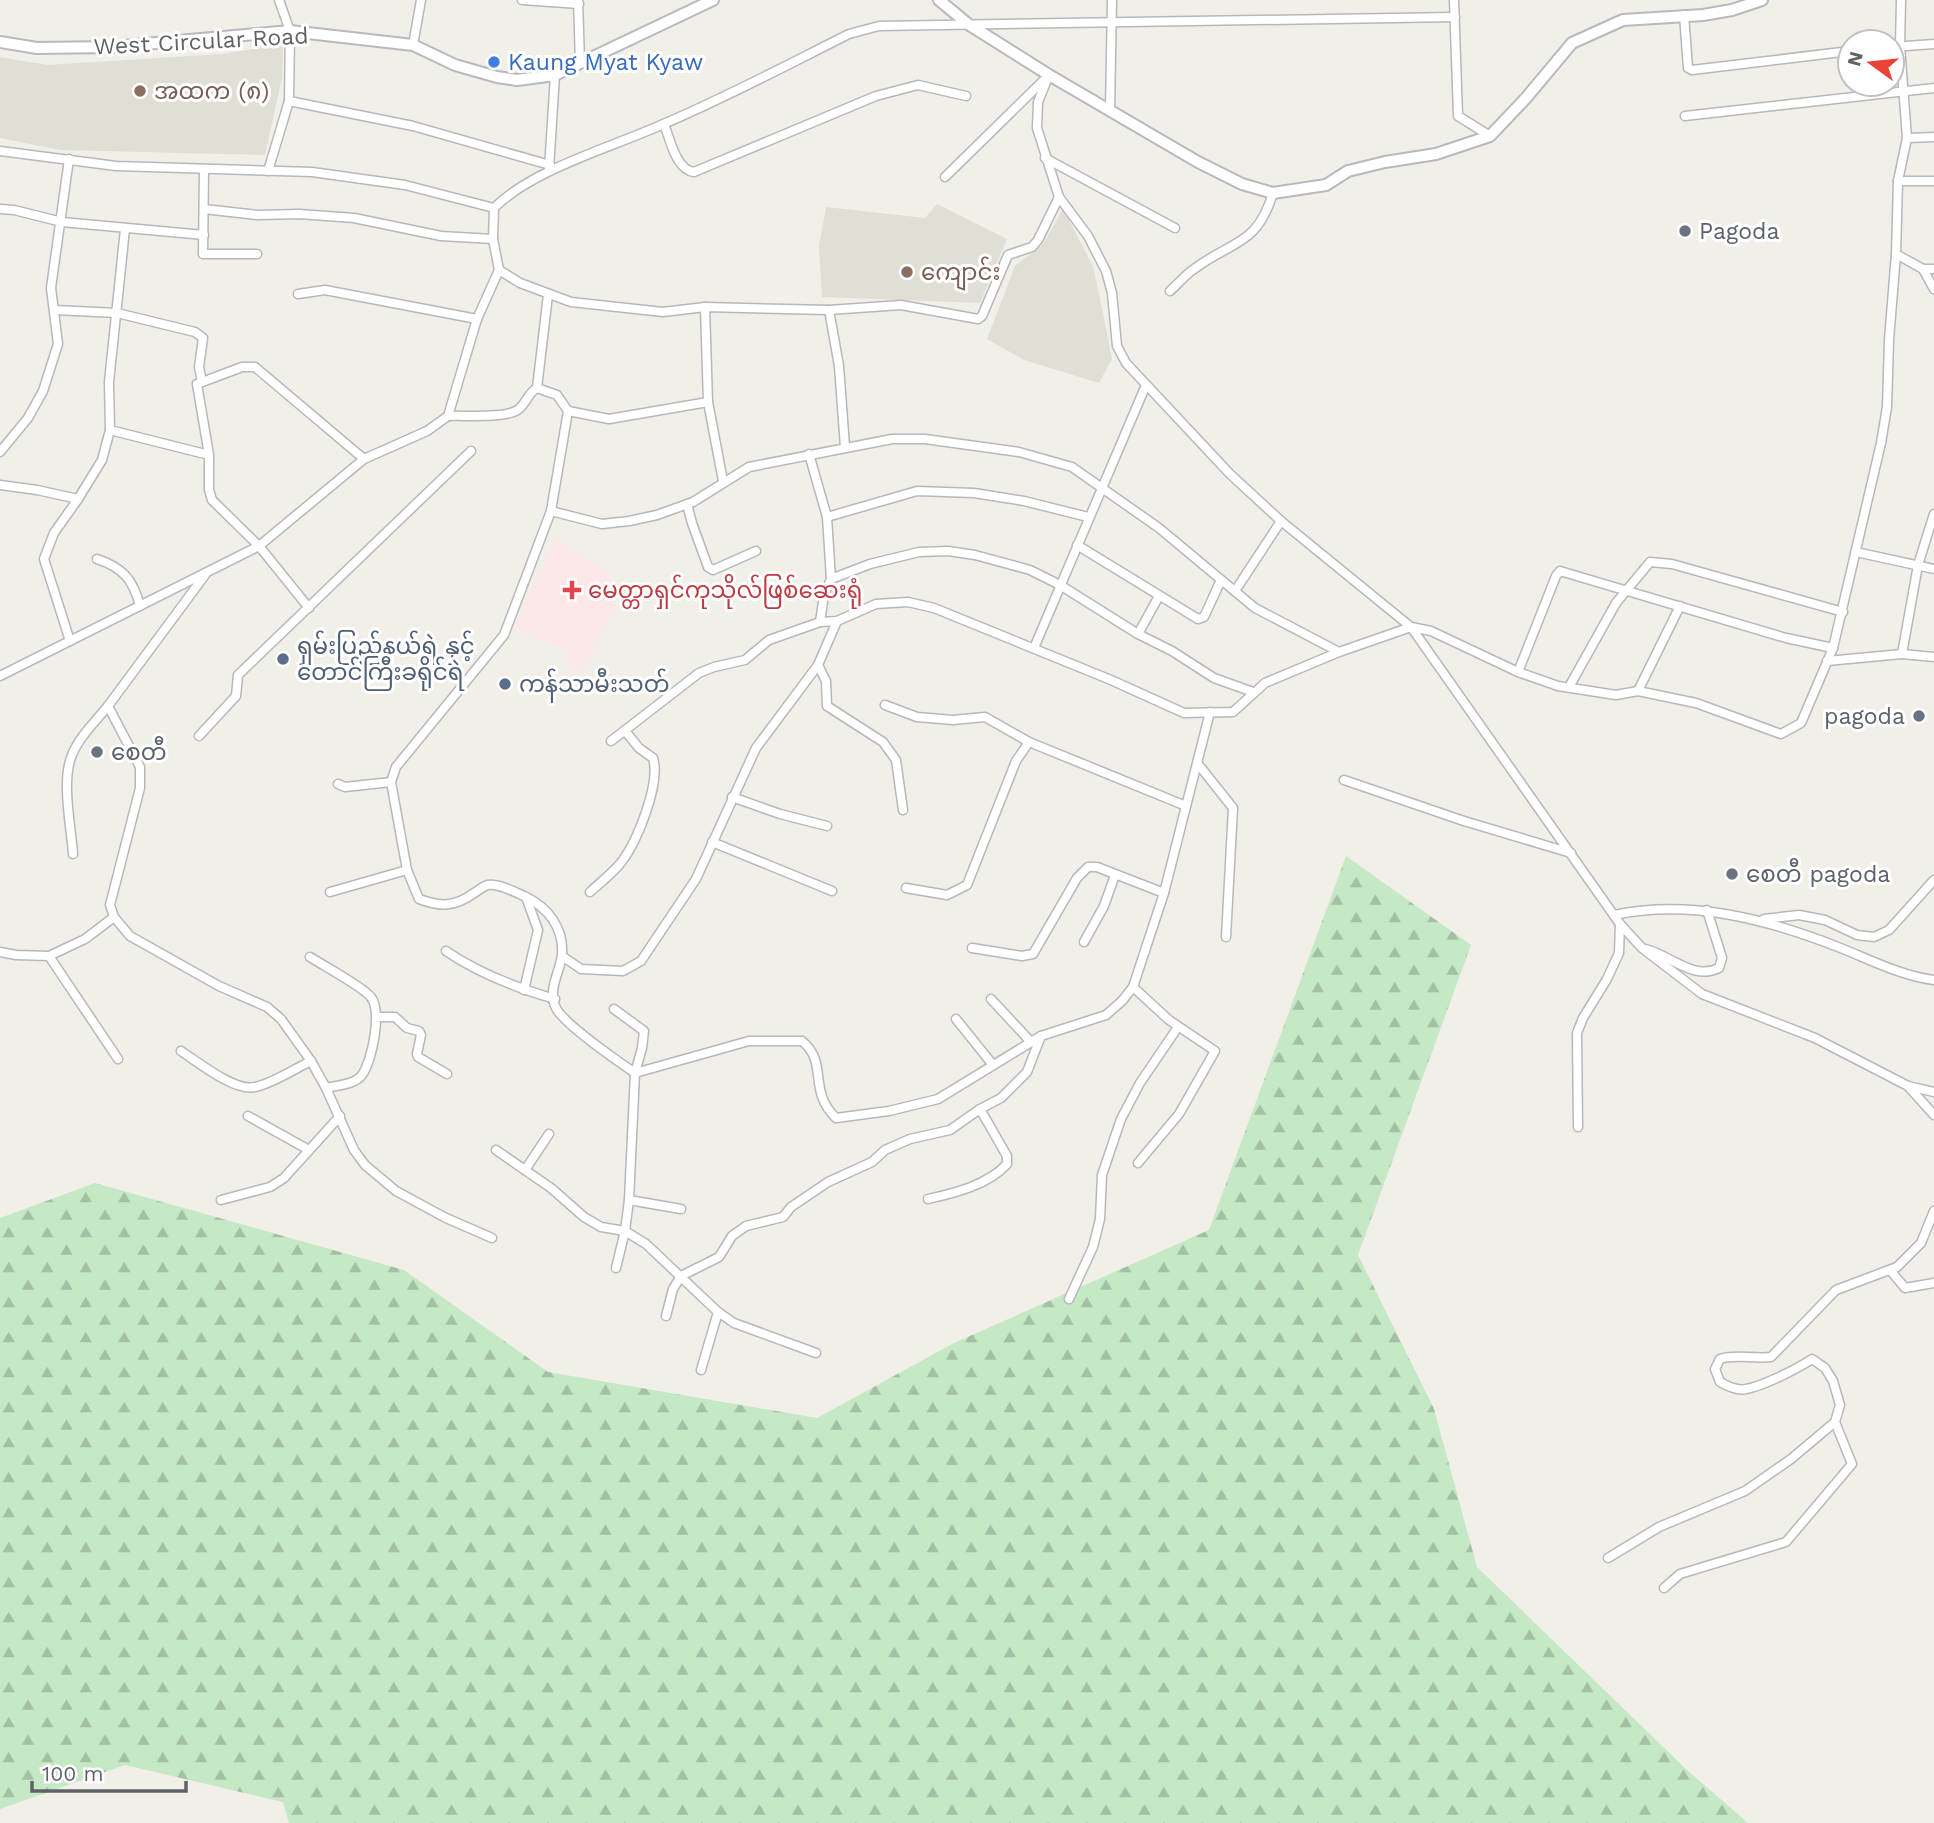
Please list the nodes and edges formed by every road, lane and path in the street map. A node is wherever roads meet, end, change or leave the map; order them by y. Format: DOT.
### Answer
graph roads {
  1 [pos="279,0"];
  2 [pos="421,0"];
  3 [pos="522,0"];
  4 [pos="713,0"];
  5 [pos="939,0"];
  6 [pos="1112,0"];
  7 [pos="1454,0"];
  8 [pos="1762,0"];
  9 [pos="1901,0"];
  10 [pos="578,2"];
  11 [pos="1685,15"];
  12 [pos="1454,16"];
  13 [pos="1111,22"];
  14 [pos="968,24"];
  15 [pos="1898,28"];
  16 [pos="290,31"];
  17 [pos="0,43"];
  18 [pos="1934,44"];
  19 [pos="413,45"];
  20 [pos="1906,46"];
  21 [pos="1836,53"];
  22 [pos="580,62"];
  23 [pos="555,75"];
  24 [pos="1049,75"];
  25 [pos="1934,88"];
  26 [pos="1906,90"];
  27 [pos="966,96"];
  28 [pos="1836,98"];
  29 [pos="1904,98"];
  30 [pos="289,102"];
  31 [pos="1110,111"];
  32 [pos="1685,116"];
  33 [pos="664,124"];
  34 [pos="1490,136"];
  35 [pos="1934,137"];
  36 [pos="1907,138"];
  37 [pos="0,151"];
  38 [pos="1045,158"];
  39 [pos="69,159"];
  40 [pos="204,169"];
  41 [pos="550,169"];
  42 [pos="268,171"];
  43 [pos="944,177"];
  44 [pos="1898,181"];
  45 [pos="1934,181"];
  46 [pos="1273,193"];
  47 [pos="1059,197"];
  48 [pos="494,208"];
  49 [pos="0,209"];
  50 [pos="204,209"];
  51 [pos="62,222"];
  52 [pos="1175,228"];
  53 [pos="125,229"];
  54 [pos="204,235"];
  55 [pos="493,239"];
  56 [pos="257,254"];
  57 [pos="1896,254"];
  58 [pos="1923,269"];
  59 [pos="1934,269"];
  60 [pos="499,270"];
  61 [pos="1934,289"];
  62 [pos="1170,291"];
  63 [pos="298,294"];
  64 [pos="548,295"];
  65 [pos="705,307"];
  66 [pos="55,310"];
  67 [pos="829,310"];
  68 [pos="117,313"];
  69 [pos="477,319"];
  70 [pos="202,382"];
  71 [pos="1146,385"];
  72 [pos="537,388"];
  73 [pos="708,402"];
  74 [pos="568,411"];
  75 [pos="447,416"];
  76 [pos="110,430"];
  77 [pos="845,447"];
  78 [pos="471,451"];
  79 [pos="0,452"];
  80 [pos="809,454"];
  81 [pos="209,455"];
  82 [pos="364,459"];
  83 [pos="723,481"];
  84 [pos="0,485"];
  85 [pos="1102,488"];
  86 [pos="78,499"];
  87 [pos="687,504"];
  88 [pos="551,511"];
  89 [pos="1934,514"];
  90 [pos="827,517"];
  91 [pos="1088,517"];
  92 [pos="1281,521"];
  93 [pos="1077,545"];
  94 [pos="259,546"];
  95 [pos="756,551"];
  96 [pos="1856,552"];
  97 [pos="97,559"];
  98 [pos="1918,565"];
  99 [pos="1934,569"];
  100 [pos="207,573"];
  101 [pos="831,579"];
  102 [pos="1221,580"];
  103 [pos="1060,585"];
  104 [pos="1235,591"];
  105 [pos="1626,591"];
  106 [pos="1159,596"];
  107 [pos="140,606"];
  108 [pos="1680,606"];
  109 [pos="309,608"];
  110 [pos="1843,612"];
  111 [pos="837,621"];
  112 [pos="820,622"];
  113 [pos="1411,627"];
  114 [pos="1138,634"];
  115 [pos="70,641"];
  116 [pos="1034,648"];
  117 [pos="1833,648"];
  118 [pos="1339,652"];
  119 [pos="1902,654"];
  120 [pos="1934,657"];
  121 [pos="1827,661"];
  122 [pos="818,665"];
  123 [pos="1518,672"];
  124 [pos="0,676"];
  125 [pos="1569,687"];
  126 [pos="1638,691"];
  127 [pos="1253,692"];
  128 [pos="885,705"];
  129 [pos="108,706"];
  130 [pos="1210,712"];
  131 [pos="626,732"];
  132 [pos="199,736"];
  133 [pos="611,741"];
  134 [pos="1029,742"];
  135 [pos="1198,764"];
  136 [pos="1344,780"];
  137 [pos="391,782"];
  138 [pos="338,783"];
  139 [pos="732,797"];
  140 [pos="1186,806"];
  141 [pos="903,810"];
  142 [pos="827,826"];
  143 [pos="712,842"];
  144 [pos="1571,853"];
  145 [pos="73,854"];
  146 [pos="407,870"];
  147 [pos="1115,875"];
  148 [pos="1934,880"];
  149 [pos="906,888"];
  150 [pos="832,891"];
  151 [pos="330,892"];
  152 [pos="590,892"];
  153 [pos="1164,893"];
  154 [pos="526,897"];
  155 [pos="1707,910"];
  156 [pos="1614,915"];
  157 [pos="114,917"];
  158 [pos="1757,920"];
  159 [pos="1620,924"];
  160 [pos="1226,937"];
  161 [pos="1084,942"];
  162 [pos="972,948"];
  163 [pos="1642,948"];
  164 [pos="446,951"];
  165 [pos="0,952"];
  166 [pos="49,956"];
  167 [pos="562,956"];
  168 [pos="310,957"];
  169 [pos="1934,980"];
  170 [pos="1133,987"];
  171 [pos="524,990"];
  172 [pos="555,999"];
  173 [pos="991,999"];
  174 [pos="614,1009"];
  175 [pos="377,1017"];
  176 [pos="956,1019"];
  177 [pos="1178,1027"];
  178 [pos="1041,1036"];
  179 [pos="1031,1042"];
  180 [pos="181,1051"];
  181 [pos="118,1059"];
  182 [pos="312,1061"];
  183 [pos="993,1065"];
  184 [pos="635,1073"];
  185 [pos="447,1074"];
  186 [pos="1908,1086"];
  187 [pos="326,1088"];
  188 [pos="1934,1092"];
  189 [pos="980,1109"];
  190 [pos="1934,1115"];
  191 [pos="248,1116"];
  192 [pos="340,1116"];
  193 [pos="1578,1127"];
  194 [pos="550,1134"];
  195 [pos="309,1150"];
  196 [pos="496,1150"];
  197 [pos="1138,1163"];
  198 [pos="524,1170"];
  199 [pos="928,1199"];
  200 [pos="221,1200"];
  201 [pos="629,1200"];
  202 [pos="681,1209"];
  203 [pos="1934,1211"];
  204 [pos="625,1231"];
  205 [pos="492,1238"];
  206 [pos="616,1268"];
  207 [pos="1890,1270"];
  208 [pos="681,1276"];
  209 [pos="1934,1283"];
  210 [pos="1069,1299"];
  211 [pos="718,1312"];
  212 [pos="666,1316"];
  213 [pos="816,1353"];
  214 [pos="701,1370"];
  215 [pos="1835,1422"];
  216 [pos="1608,1558"];
  217 [pos="1664,1588"];
  1 -- 16 [label="street"];
  2 -- 19 [label="street"];
  3 -- 10 [label="street"];
  4 -- 22 [label="street, West Circular Road"];
  5 -- 14 [label="street"];
  6 -- 13 [label="street"];
  7 -- 12 [label="street"];
  8 -- 11 [label="street"];
  9 -- 15 [label="street"];
  10 -- 22 [label="street"];
  11 -- 21 [label="street"];
  11 -- 34 [label="street"];
  12 -- 13 [label="street"];
  12 -- 34 [label="street"];
  13 -- 14 [label="street"];
  13 -- 31 [label="street"];
  14 -- 24 [label="street"];
  14 -- 33 [label="street"];
  16 -- 17 [label="street, West Circular Road"];
  16 -- 19 [label="street, West Circular Road"];
  16 -- 30 [label="street"];
  18 -- 20 [label="street"];
  19 -- 23 [label="street, West Circular Road"];
  22 -- 23 [label="street, West Circular Road"];
  23 -- 41 [label="street"];
  24 -- 31 [label="street"];
  24 -- 38 [label="street"];
  24 -- 43 [label="street"];
  25 -- 26 [label="street"];
  27 -- 33 [label="street"];
  28 -- 32 [label="street"];
  29 -- 36 [label="street"];
  30 -- 41 [label="street"];
  30 -- 42 [label="street"];
  31 -- 46 [label="street"];
  33 -- 41 [label="street"];
  34 -- 46 [label="street"];
  35 -- 36 [label="street"];
  36 -- 44 [label="street"];
  37 -- 39 [label="street"];
  38 -- 47 [label="street"];
  38 -- 52 [label="street"];
  39 -- 40 [label="street"];
  39 -- 51 [label="street"];
  40 -- 42 [label="street"];
  40 -- 50 [label="street"];
  41 -- 48 [label="street"];
  42 -- 48 [label="street"];
  44 -- 45 [label="street"];
  44 -- 57 [label="street"];
  46 -- 62 [label="street"];
  47 -- 67 [label="street"];
  47 -- 71 [label="street"];
  48 -- 55 [label="street"];
  49 -- 51 [label="street"];
  50 -- 54 [label="street"];
  50 -- 55 [label="street"];
  51 -- 53 [label="street"];
  51 -- 66 [label="street"];
  53 -- 54 [label="street"];
  53 -- 68 [label="street"];
  54 -- 56 [label="street"];
  55 -- 60 [label="street"];
  57 -- 58 [label="street"];
  57 -- 96 [label="street"];
  58 -- 59 [label="street"];
  58 -- 61 [label="street"];
  60 -- 64 [label="street"];
  60 -- 69 [label="street"];
  63 -- 69 [label="street"];
  64 -- 65 [label="street"];
  64 -- 72 [label="street"];
  65 -- 67 [label="street"];
  65 -- 73 [label="street"];
  66 -- 68 [label="street"];
  66 -- 79 [label="street"];
  67 -- 77 [label="street"];
  68 -- 70 [label="street"];
  68 -- 76 [label="street"];
  69 -- 75 [label="street"];
  70 -- 81 [label="street"];
  70 -- 82 [label="street"];
  71 -- 85 [label="street"];
  71 -- 92 [label="street"];
  72 -- 74 [label="street"];
  72 -- 75 [label="street"];
  73 -- 74 [label="street"];
  73 -- 83 [label="street"];
  74 -- 88 [label="street"];
  75 -- 82 [label="street"];
  76 -- 81 [label="street"];
  76 -- 86 [label="street"];
  77 -- 80 [label="street"];
  77 -- 85 [label="street"];
  78 -- 109 [label="street"];
  80 -- 83 [label="street"];
  80 -- 90 [label="street"];
  81 -- 94 [label="street"];
  82 -- 94 [label="street"];
  83 -- 87 [label="street"];
  84 -- 86 [label="street"];
  85 -- 91 [label="street"];
  85 -- 102 [label="street"];
  86 -- 115 [label="street"];
  87 -- 88 [label="street"];
  87 -- 95 [label="street"];
  88 -- 137 [label="street"];
  89 -- 98 [label="street"];
  90 -- 91 [label="street"];
  90 -- 101 [label="street"];
  91 -- 93 [label="street"];
  92 -- 104 [label="street"];
  92 -- 113 [label="street"];
  93 -- 103 [label="street"];
  93 -- 106 [label="street"];
  94 -- 100 [label="street"];
  94 -- 109 [label="street"];
  96 -- 98 [label="street"];
  96 -- 110 [label="street"];
  97 -- 107 [label="street"];
  98 -- 99 [label="street"];
  98 -- 119 [label="street"];
  100 -- 107 [label="street"];
  100 -- 129 [label="street"];
  101 -- 103 [label="street"];
  101 -- 112 [label="street"];
  102 -- 104 [label="street"];
  102 -- 106 [label="street"];
  103 -- 114 [label="street"];
  103 -- 116 [label="street"];
  104 -- 118 [label="street"];
  105 -- 108 [label="street"];
  105 -- 110 [label="street"];
  105 -- 123 [label="street"];
  105 -- 125 [label="street"];
  106 -- 114 [label="street"];
  107 -- 115 [label="street"];
  108 -- 117 [label="street"];
  108 -- 126 [label="street"];
  109 -- 132 [label="street"];
  110 -- 117 [label="street"];
  111 -- 112 [label="street"];
  111 -- 116 [label="street"];
  111 -- 122 [label="street"];
  112 -- 131 [label="street"];
  113 -- 118 [label="street"];
  113 -- 123 [label="street"];
  113 -- 144 [label="street"];
  114 -- 127 [label="street"];
  115 -- 124 [label="street"];
  116 -- 130 [label="street"];
  117 -- 121 [label="street"];
  118 -- 127 [label="street"];
  119 -- 120 [label="street"];
  119 -- 121 [label="street"];
  121 -- 126 [label="street"];
  122 -- 139 [label="street"];
  122 -- 141 [label="street"];
  123 -- 125 [label="street"];
  125 -- 126 [label="street"];
  127 -- 130 [label="street"];
  128 -- 134 [label="street"];
  129 -- 145 [label="street"];
  129 -- 157 [label="street"];
  130 -- 135 [label="street"];
  131 -- 133 [label="street"];
  131 -- 152 [label="street"];
  134 -- 140 [label="street"];
  134 -- 149 [label="street"];
  135 -- 140 [label="street"];
  135 -- 160 [label="street"];
  136 -- 144 [label="street"];
  137 -- 138 [label="street"];
  137 -- 146 [label="street"];
  139 -- 142 [label="street"];
  139 -- 143 [label="street"];
  140 -- 153 [label="street"];
  143 -- 150 [label="street"];
  143 -- 167 [label="street"];
  144 -- 156 [label="street"];
  146 -- 151 [label="street"];
  146 -- 154 [label="street"];
  147 -- 153 [label="street"];
  147 -- 161 [label="street"];
  147 -- 162 [label="street"];
  148 -- 158 [label="street"];
  153 -- 170 [label="street"];
  154 -- 167 [label="street"];
  154 -- 171 [label="street"];
  155 -- 156 [label="street"];
  155 -- 158 [label="street"];
  155 -- 163 [label="street"];
  156 -- 159 [label="street"];
  157 -- 166 [label="street"];
  157 -- 182 [label="street"];
  158 -- 169 [label="street"];
  159 -- 163 [label="street"];
  159 -- 193 [label="street"];
  163 -- 186 [label="street"];
  164 -- 171 [label="street"];
  165 -- 166 [label="street"];
  166 -- 181 [label="street"];
  167 -- 172 [label="street"];
  168 -- 175 [label="street"];
  170 -- 177 [label="street"];
  170 -- 178 [label="street"];
  171 -- 172 [label="street"];
  172 -- 184 [label="street"];
  173 -- 179 [label="street"];
  174 -- 184 [label="street"];
  175 -- 185 [label="street"];
  175 -- 187 [label="street"];
  176 -- 183 [label="street"];
  177 -- 197 [label="street"];
  177 -- 210 [label="street"];
  178 -- 179 [label="street"];
  178 -- 189 [label="street"];
  179 -- 183 [label="street"];
  180 -- 182 [label="street"];
  182 -- 187 [label="street"];
  183 -- 184 [label="street"];
  184 -- 201 [label="street"];
  186 -- 188 [label="street"];
  186 -- 190 [label="street"];
  187 -- 192 [label="street"];
  189 -- 199 [label="street"];
  189 -- 208 [label="street"];
  191 -- 195 [label="street"];
  192 -- 195 [label="street"];
  192 -- 205 [label="street"];
  194 -- 198 [label="street"];
  195 -- 200 [label="street"];
  196 -- 198 [label="street"];
  198 -- 204 [label="street"];
  201 -- 202 [label="street"];
  201 -- 204 [label="street"];
  203 -- 207 [label="street"];
  204 -- 206 [label="street"];
  204 -- 208 [label="street"];
  207 -- 209 [label="street"];
  207 -- 215 [label="street"];
  208 -- 211 [label="street"];
  208 -- 212 [label="street"];
  211 -- 213 [label="street"];
  211 -- 214 [label="street"];
  215 -- 216 [label="street"];
  215 -- 217 [label="street"];
}
